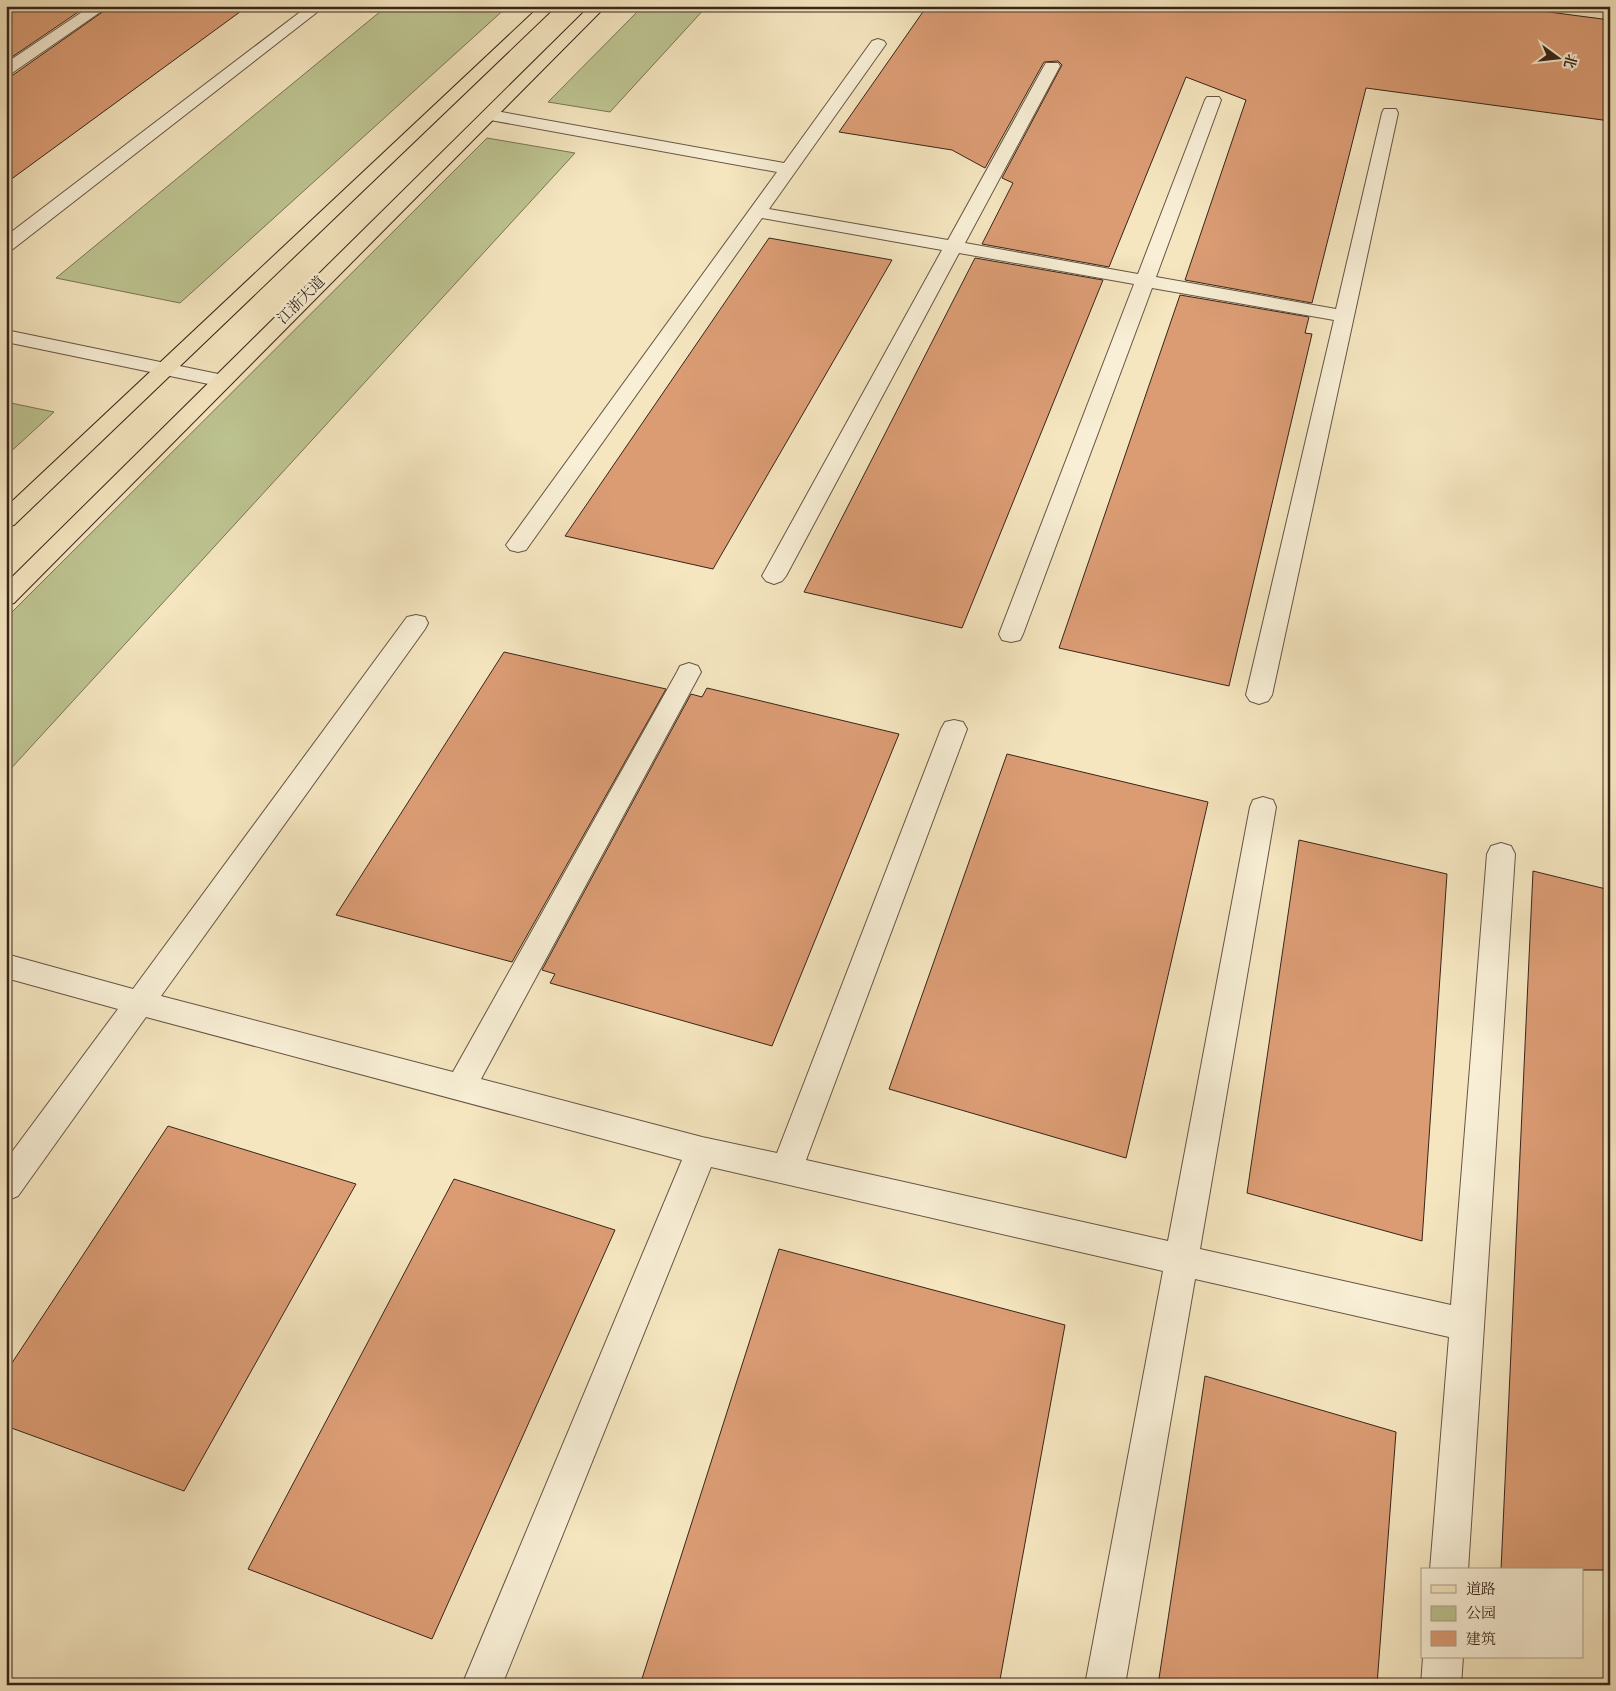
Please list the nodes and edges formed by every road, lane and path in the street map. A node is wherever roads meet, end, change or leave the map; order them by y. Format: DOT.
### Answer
graph roads {
  1 [pos="102,6"];
  2 [pos="318,6"];
  3 [pos="549,6"];
  4 [pos="599,6"];
  5 [pos="878,44"];
  6 [pos="1052,66"];
  7 [pos="6,70"];
  8 [pos="1213,100"];
  9 [pos="1390,113"];
  10 [pos="490,115"];
  11 [pos="788,169"];
  12 [pos="758,212"];
  13 [pos="6,246"];
  14 [pos="953,247"];
  15 [pos="1145,281"];
  16 [pos="1344,316"];
  17 [pos="6,336"];
  18 [pos="166,369"];
  19 [pos="223,380"];
  20 [pos="6,520"];
  21 [pos="518,545"];
  22 [pos="774,576"];
  23 [pos="6,597"];
  24 [pos="416,624"];
  25 [pos="1012,634"];
  26 [pos="690,672"];
  27 [pos="1259,695"];
  28 [pos="954,729"];
  29 [pos="1263,807"];
  30 [pos="1501,854"];
  31 [pos="6,966"];
  32 [pos="140,1003"];
  33 [pos="460,1087"];
  34 [pos="702,1151"];
  35 [pos="786,1171"];
  36 [pos="6,1186"];
  37 [pos="1181,1261"];
  38 [pos="1467,1325"];
  39 [pos="1449,1568"];
  40 [pos="1443,1658"];
  41 [pos="482,1685"];
  42 [pos="1105,1685"];
  43 [pos="1440,1685"];
  1 -- 7 [label="lane"];
  2 -- 13 [label="lane"];
  3 -- 18 [label="main road"];
  4 -- 10 [label="main road, 江浙大道"];
  5 -- 11 [label="lane"];
  6 -- 14 [label="lane"];
  8 -- 15 [label="lane"];
  9 -- 16 [label="lane"];
  10 -- 11 [label="lane"];
  10 -- 19 [label="main road, 江浙大道"];
  11 -- 12 [label="lane"];
  12 -- 14 [label="lane"];
  12 -- 21 [label="lane"];
  14 -- 15 [label="lane"];
  14 -- 22 [label="lane"];
  15 -- 16 [label="lane"];
  15 -- 25 [label="lane"];
  16 -- 27 [label="lane"];
  17 -- 18 [label="lane"];
  18 -- 19 [label="lane"];
  18 -- 20 [label="main road"];
  19 -- 23 [label="main road, 江浙大道"];
  24 -- 32 [label="lane"];
  26 -- 33 [label="lane"];
  28 -- 35 [label="lane"];
  29 -- 37 [label="lane"];
  30 -- 38 [label="lane"];
  31 -- 32 [label="lane"];
  32 -- 33 [label="lane"];
  32 -- 36 [label="lane"];
  33 -- 34 [label="lane"];
  34 -- 35 [label="lane"];
  34 -- 41 [label="lane"];
  35 -- 37 [label="lane"];
  37 -- 38 [label="lane"];
  37 -- 42 [label="lane"];
  38 -- 39 [label="lane"];
  40 -- 43 [label="lane"];
}
